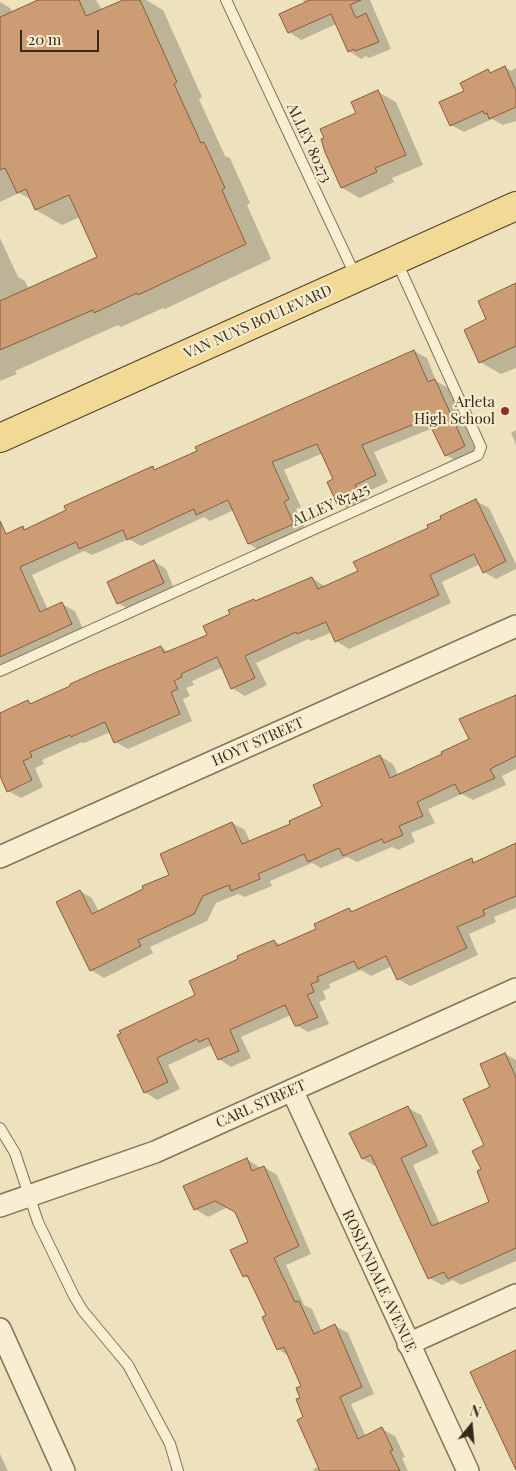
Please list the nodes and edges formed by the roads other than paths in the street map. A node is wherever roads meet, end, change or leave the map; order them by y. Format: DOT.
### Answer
graph roads {
  1 [pos="226,0"];
  2 [pos="516,206"];
  3 [pos="396,260"];
  4 [pos="356,278"];
  5 [pos="0,438"];
  6 [pos="516,626"];
  7 [pos="0,670"];
  8 [pos="0,858"];
  9 [pos="516,989"];
  10 [pos="292,1090"];
  11 [pos="0,1128"];
  12 [pos="30,1196"];
  13 [pos="0,1206"];
  14 [pos="516,1295"];
  15 [pos="0,1329"];
  16 [pos="408,1344"];
  17 [pos="64,1471"];
  18 [pos="178,1471"];
  19 [pos="468,1471"];
  1 -- 4 [label="lane, ALLEY 80273"];
  2 -- 3 [label="main road, VAN NUYS BOULEVARD"];
  3 -- 4 [label="main road, VAN NUYS BOULEVARD"];
  3 -- 7 [label="lane, ALLEY 87425"];
  4 -- 5 [label="main road, VAN NUYS BOULEVARD"];
  6 -- 8 [label="street, HOYT STREET"];
  9 -- 10 [label="street, CARL STREET"];
  10 -- 12 [label="street, CARL STREET"];
  10 -- 16 [label="street, ROSLYNDALE AVENUE"];
  11 -- 12 [label="lane"];
  12 -- 13 [label="street, CARL STREET"];
  12 -- 18 [label="lane"];
  14 -- 16 [label="street"];
  15 -- 17 [label="street"];
  16 -- 19 [label="street, ROSLYNDALE AVENUE"];
}
